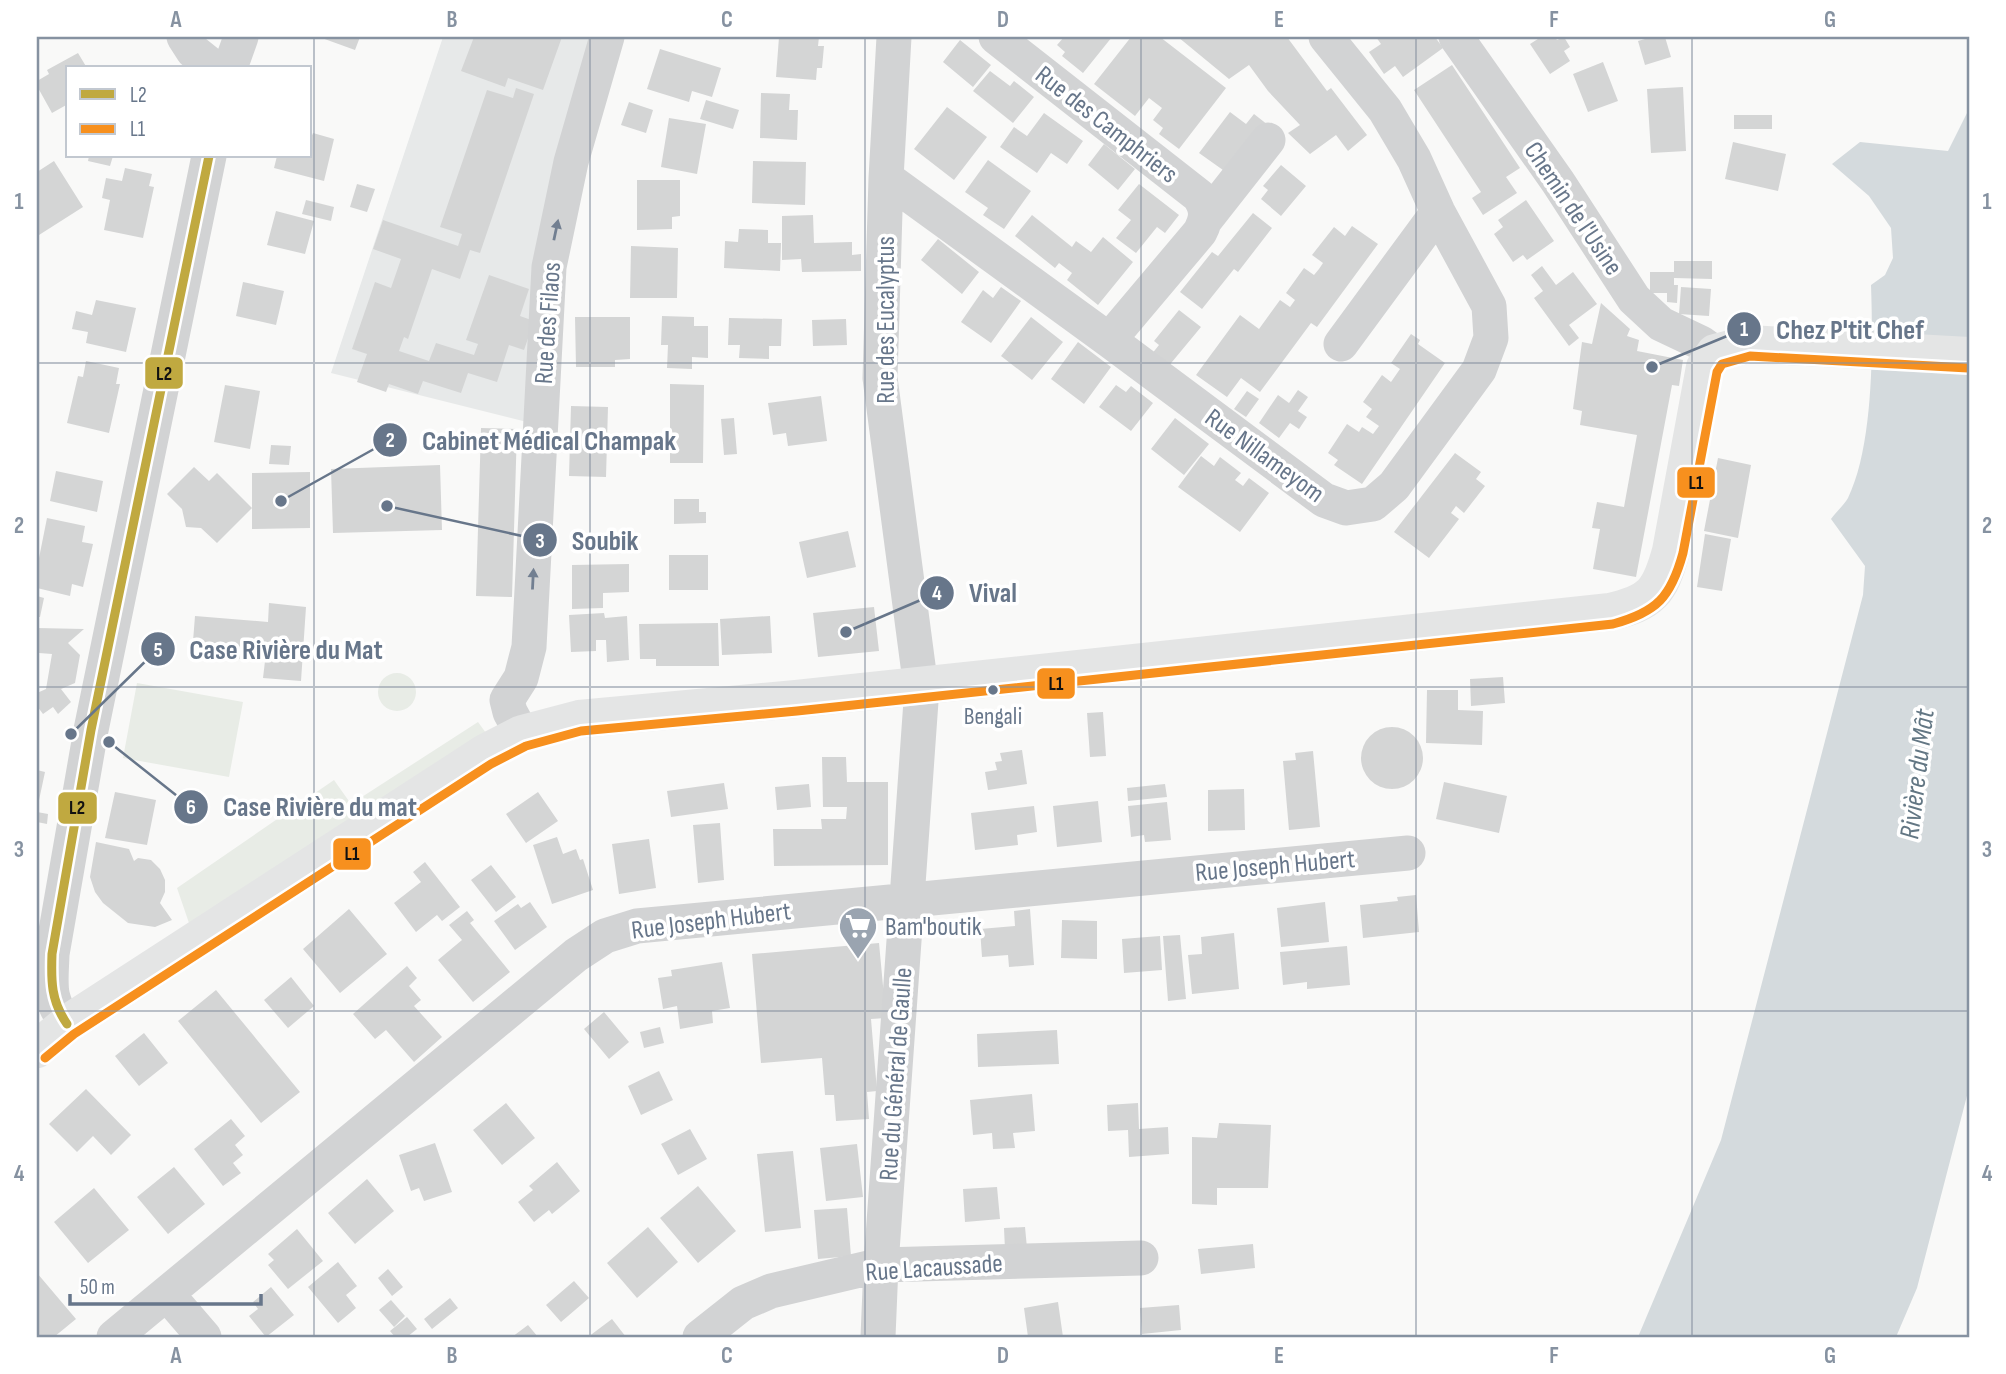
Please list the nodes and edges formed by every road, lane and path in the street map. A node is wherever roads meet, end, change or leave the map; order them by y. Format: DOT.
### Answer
graph roads {
  1 [pos="184,37"];
  2 [pos="607,37"];
  3 [pos="894,37"];
  4 [pos="996,37"];
  5 [pos="1326,37"];
  6 [pos="1456,37"];
  7 [pos="234,57"];
  8 [pos="213,66"];
  9 [pos="216,66"];
  10 [pos="1268,140"];
  11 [pos="209,158"];
  12 [pos="886,178"];
  13 [pos="1438,212"];
  14 [pos="1206,219"];
  15 [pos="1109,340"];
  16 [pos="1341,344"];
  17 [pos="1715,353"];
  18 [pos="1969,356"];
  19 [pos="920,686"];
  20 [pos="522,734"];
  21 [pos="1408,853"];
  22 [pos="908,898"];
  23 [pos="47,923"];
  24 [pos="67,1024"];
  25 [pos="37,1049"];
  26 [pos="1141,1258"];
  27 [pos="881,1265"];
  28 [pos="167,1294"];
  29 [pos="114,1337"];
  30 [pos="204,1337"];
  31 [pos="700,1337"];
  32 [pos="878,1337"];
  1 -- 8 [label="street"];
  20 -- 2 [label="street, Rue des Filaos, one-way"];
  3 -- 12 [label="street, Rue des Eucalyptus"];
  4 -- 14 [label="street, Rue des Camphriers"];
  5 -- 13 [label="street, Rue Nillameyom"];
  6 -- 17 [label="street, Chemin de l'Usine"];
  7 -- 9 [label="street"];
  10 -- 14 [label="street"];
  11 -- 23 [label="street"];
  12 -- 15 [label="street, Rue Nillameyom"];
  12 -- 19 [label="street, Rue des Eucalyptus"];
  13 -- 15 [label="street, Rue Nillameyom"];
  13 -- 16 [label="street"];
  14 -- 15 [label="street"];
  17 -- 18 [label="main road"];
  17 -- 19 [label="main road"];
  19 -- 20 [label="main road"];
  19 -- 22 [label="street, Rue du Général de Gaulle"];
  20 -- 24 [label="main road"];
  21 -- 22 [label="street, Rue Joseph Hubert"];
  22 -- 27 [label="street, Rue du Général de Gaulle"];
  22 -- 28 [label="street, Rue Joseph Hubert"];
  23 -- 24 [label="street"];
  24 -- 25 [label="main road"];
  26 -- 27 [label="street, Rue Lacaussade"];
  27 -- 31 [label="street, Rue Lacaussade"];
  27 -- 32 [label="street, Rue du Général de Gaulle"];
  28 -- 29 [label="street, Rue Joseph Hubert"];
  28 -- 30 [label="street"];
}
